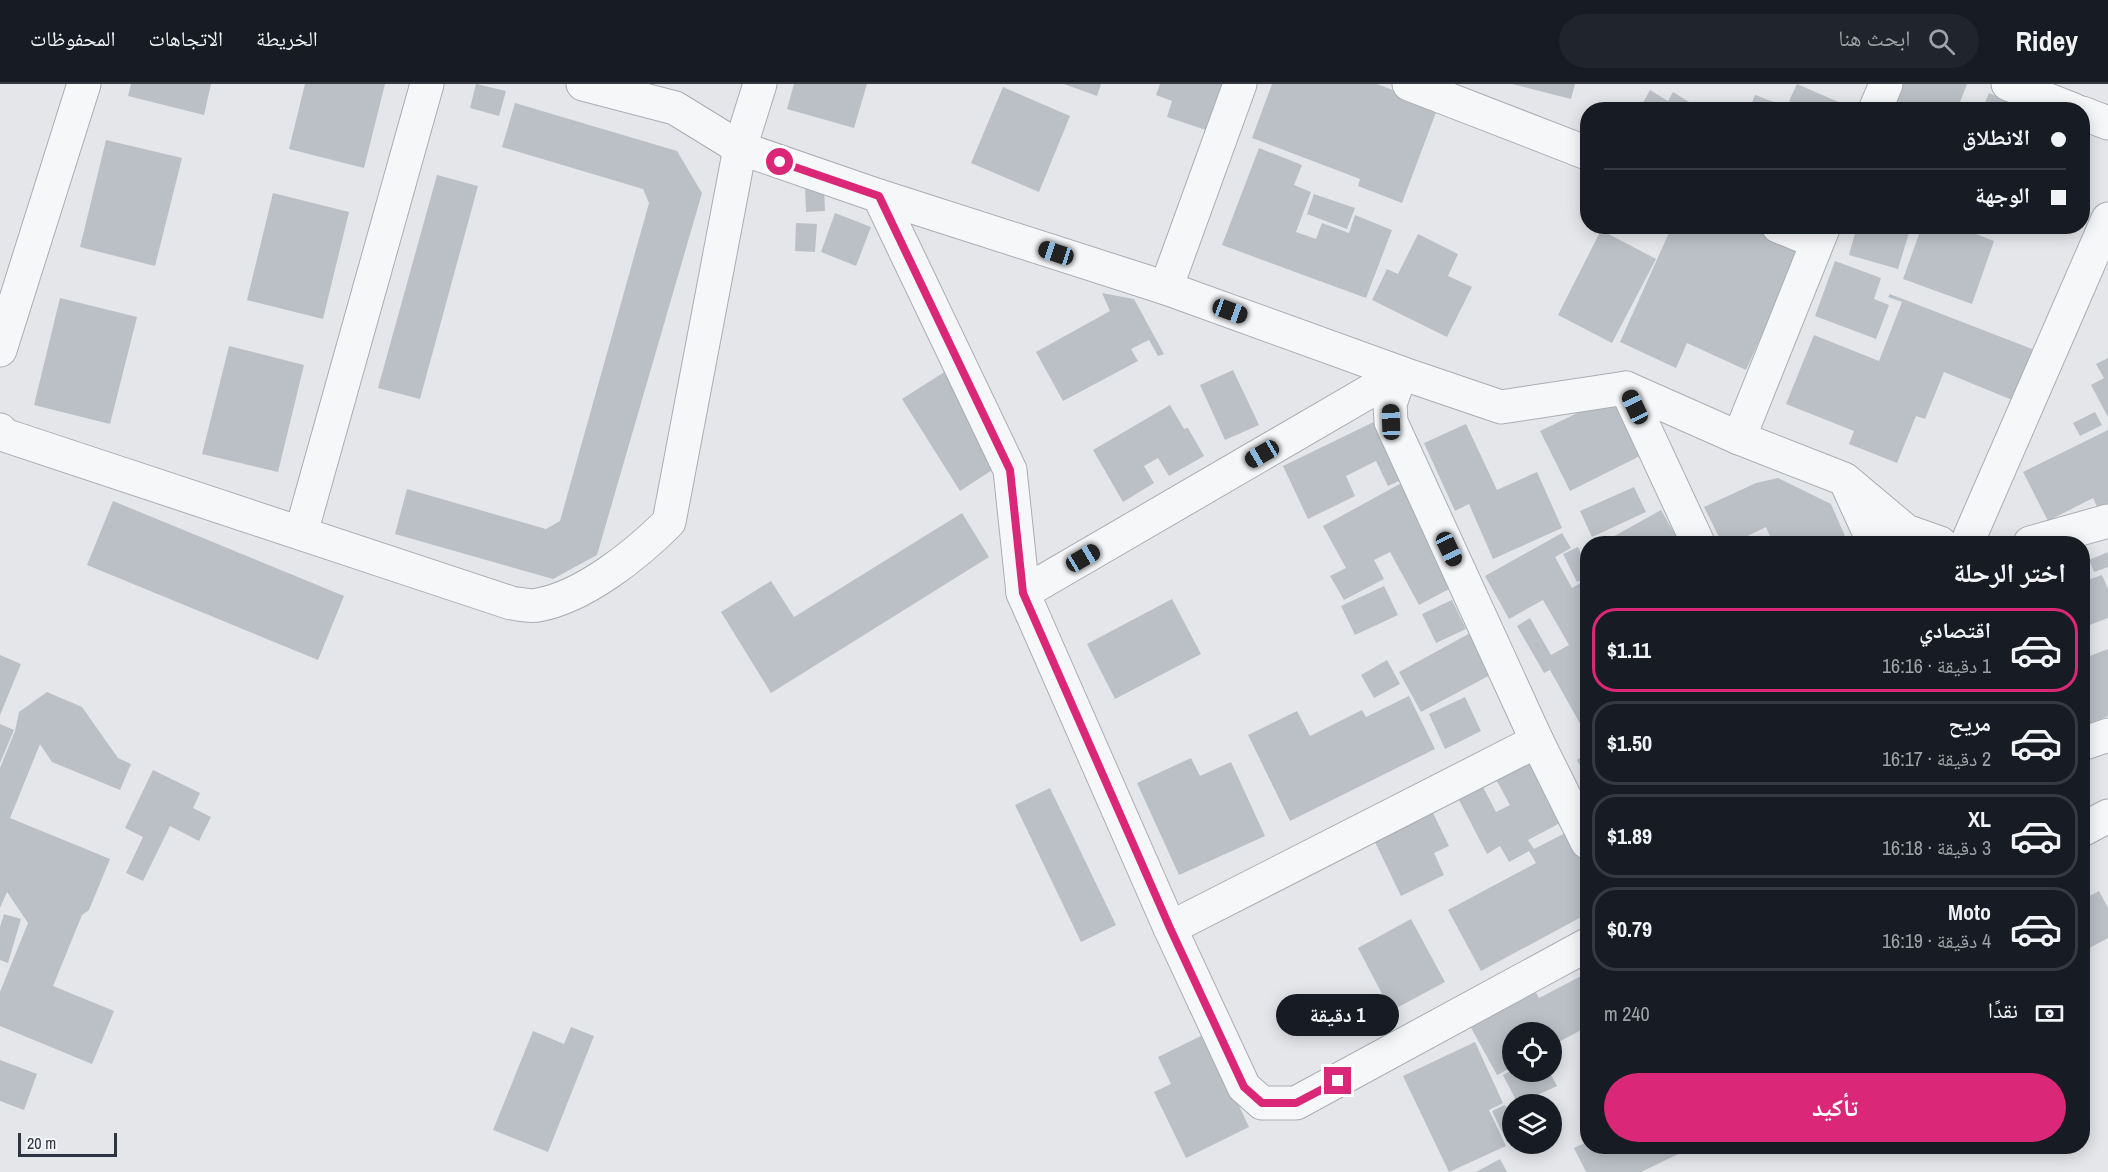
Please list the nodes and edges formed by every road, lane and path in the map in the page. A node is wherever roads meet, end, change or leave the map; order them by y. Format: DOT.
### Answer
graph roads {
  1 [pos="84,84"];
  2 [pos="427,84"];
  3 [pos="583,84"];
  4 [pos="760,84"];
  5 [pos="1240,84"];
  6 [pos="1409,84"];
  7 [pos="1886,84"];
  8 [pos="2008,84"];
  9 [pos="670,96"];
  10 [pos="1878,102"];
  11 [pos="2054,102"];
  12 [pos="2090,115"];
  13 [pos="2108,123"];
  14 [pos="740,148"];
  15 [pos="1580,150"];
  16 [pos="879,196"];
  17 [pos="2108,219"];
  18 [pos="1820,234"];
  19 [pos="1166,288"];
  20 [pos="0,350"];
  21 [pos="1401,373"];
  22 [pos="1626,388"];
  23 [pos="0,430"];
  24 [pos="1739,438"];
  25 [pos="1844,479"];
  26 [pos="2108,521"];
  27 [pos="300,533"];
  28 [pos="1695,536"];
  29 [pos="1871,536"];
  30 [pos="1920,536"];
  31 [pos="1970,536"];
  32 [pos="2056,536"];
  33 [pos="1023,593"];
  34 [pos="2108,735"];
  35 [pos="1537,741"];
  36 [pos="2090,741"];
  37 [pos="2108,816"];
  38 [pos="2090,826"];
  39 [pos="1580,828"];
  40 [pos="1170,928"];
  41 [pos="1580,949"];
  1 -- 20 [label="street"];
  2 -- 27 [label="street"];
  3 -- 9 [label="street"];
  4 -- 14 [label="street"];
  5 -- 19 [label="street"];
  6 -- 15 [label="street"];
  7 -- 10 [label="street"];
  8 -- 11 [label="street"];
  9 -- 14 [label="street"];
  12 -- 13 [label="street"];
  14 -- 16 [label="street"];
  14 -- 27 [label="street"];
  16 -- 19 [label="street"];
  16 -- 33 [label="street"];
  17 -- 31 [label="street"];
  18 -- 24 [label="street"];
  19 -- 21 [label="street"];
  21 -- 22 [label="street"];
  21 -- 33 [label="street"];
  21 -- 35 [label="street"];
  22 -- 24 [label="street"];
  22 -- 28 [label="street"];
  23 -- 27 [label="street"];
  24 -- 25 [label="street"];
  25 -- 29 [label="street"];
  25 -- 30 [label="street"];
  26 -- 32 [label="street"];
  33 -- 40 [label="street"];
  34 -- 36 [label="street"];
  35 -- 39 [label="street"];
  35 -- 40 [label="street"];
  37 -- 38 [label="street"];
  40 -- 41 [label="street"];
}
